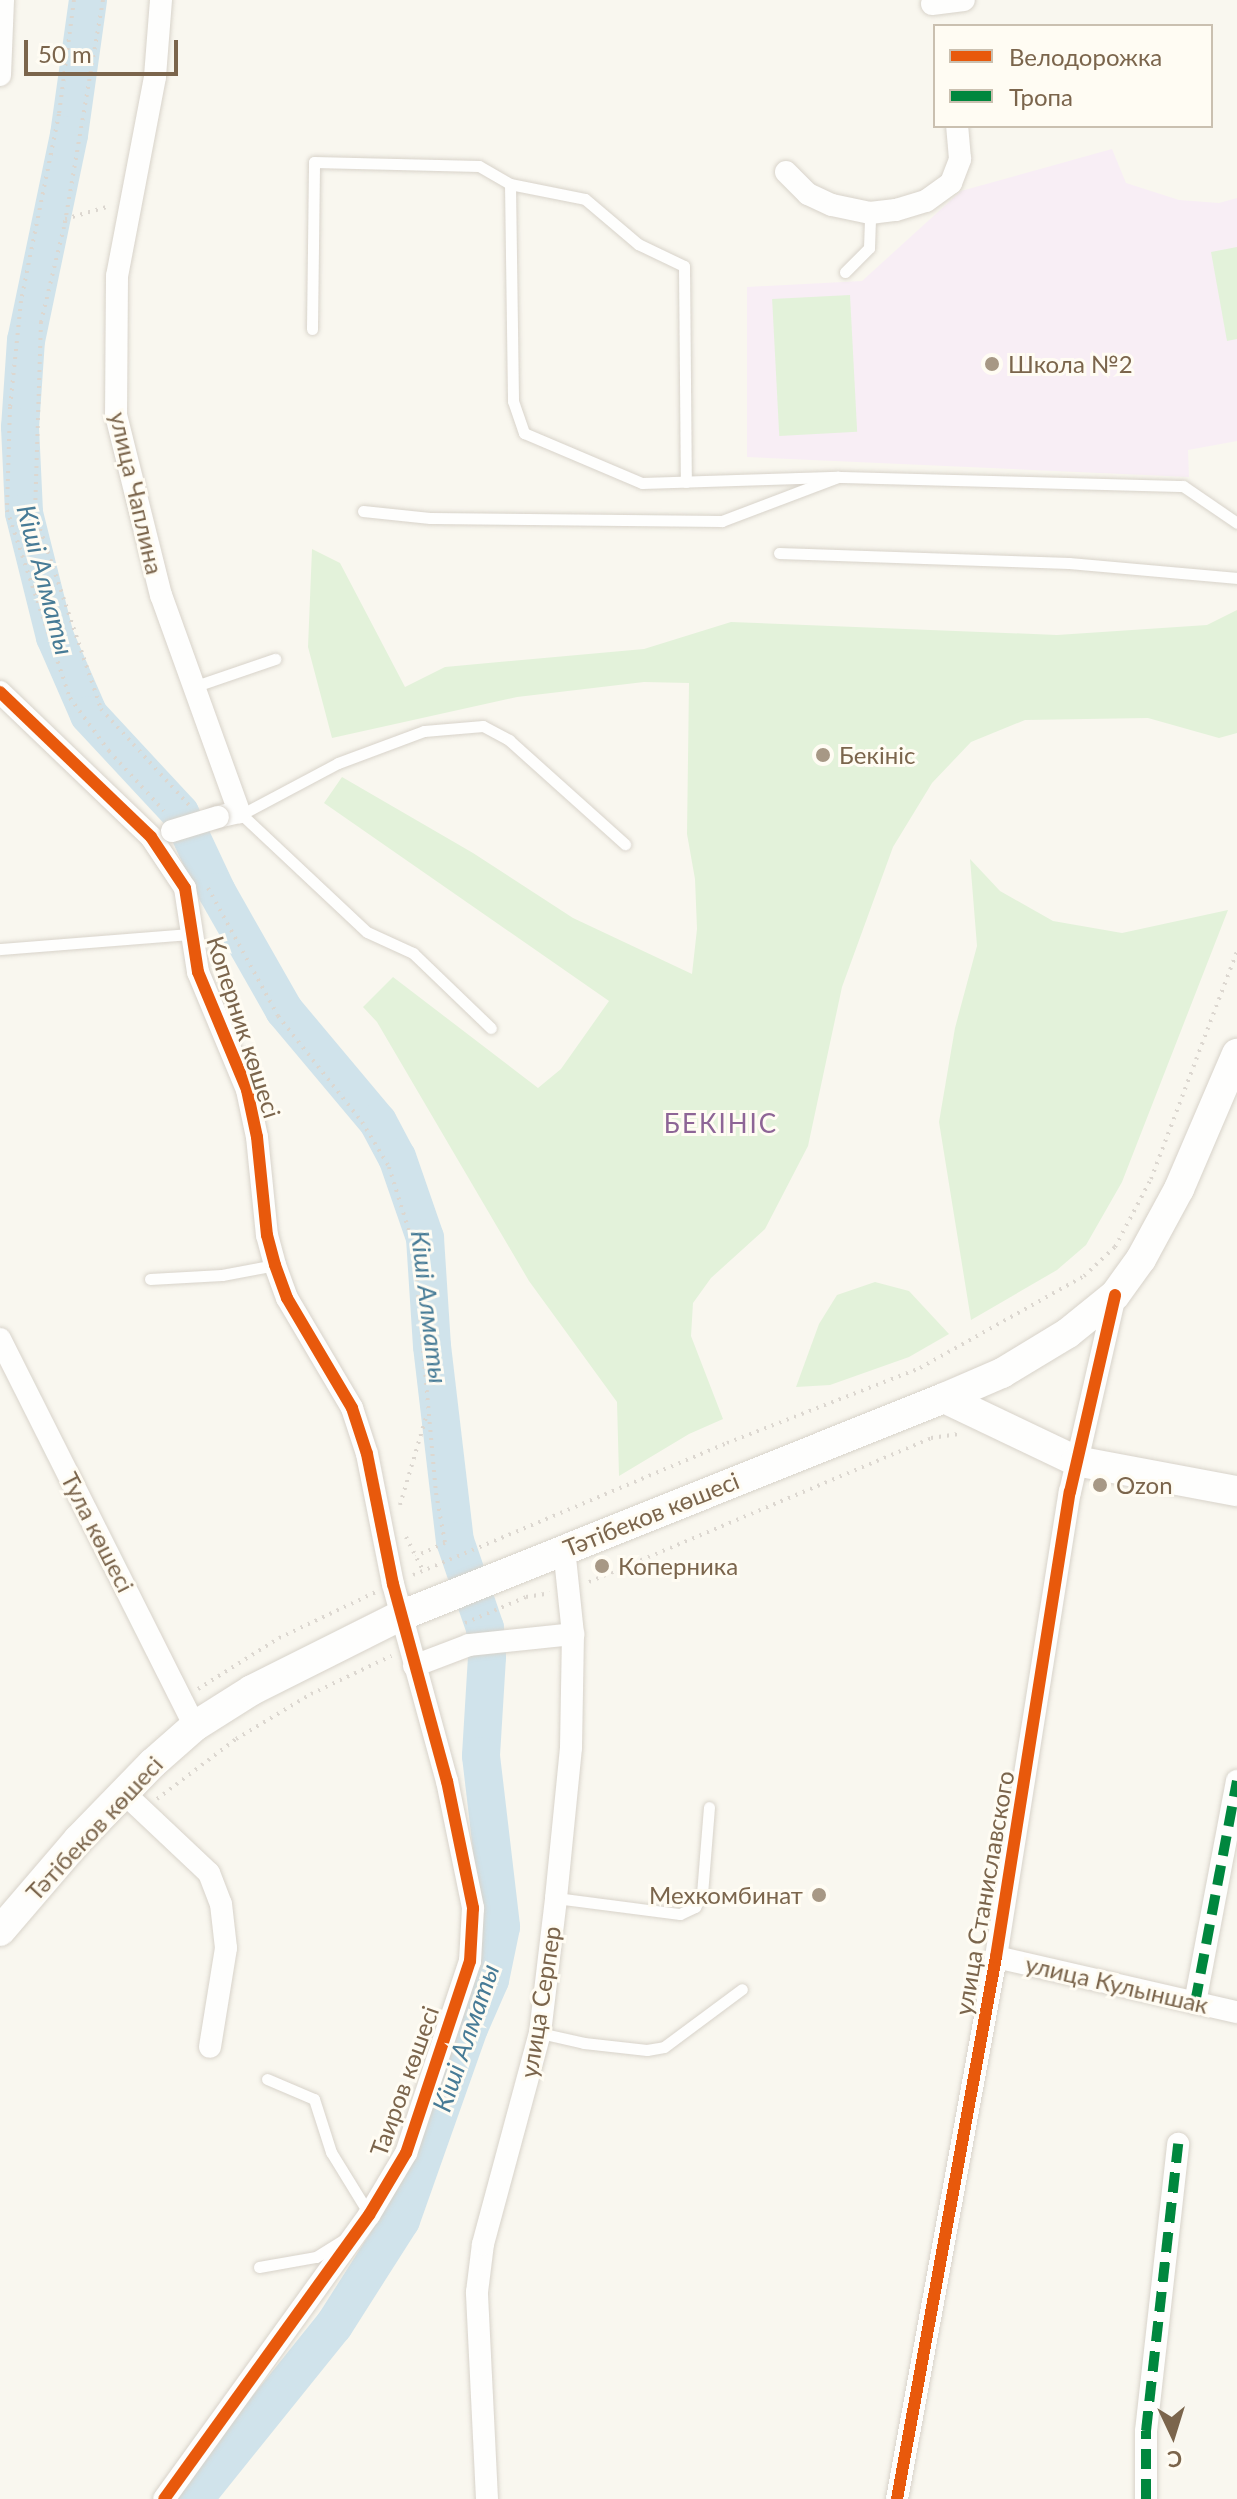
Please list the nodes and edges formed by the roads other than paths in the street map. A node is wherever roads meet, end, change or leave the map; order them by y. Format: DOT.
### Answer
graph roads {
  1 [pos="3,0"];
  2 [pos="161,0"];
  3 [pos="964,0"];
  4 [pos="933,10"];
  5 [pos="0,75"];
  6 [pos="957,128"];
  7 [pos="786,172"];
  8 [pos="510,184"];
  9 [pos="870,213"];
  10 [pos="845,272"];
  11 [pos="312,329"];
  12 [pos="838,477"];
  13 [pos="686,482"];
  14 [pos="363,511"];
  15 [pos="1237,523"];
  16 [pos="779,553"];
  17 [pos="1237,578"];
  18 [pos="275,659"];
  19 [pos="192,688"];
  20 [pos="0,692"];
  21 [pos="224,814"];
  22 [pos="165,829"];
  23 [pos="625,844"];
  24 [pos="190,934"];
  25 [pos="0,949"];
  26 [pos="491,1028"];
  27 [pos="1237,1054"];
  28 [pos="275,1265"];
  29 [pos="150,1279"];
  30 [pos="1115,1295"];
  31 [pos="0,1339"];
  32 [pos="944,1398"];
  33 [pos="1076,1461"];
  34 [pos="1237,1491"];
  35 [pos="564,1548"];
  36 [pos="400,1616"];
  37 [pos="573,1634"];
  38 [pos="411,1657"];
  39 [pos="195,1726"];
  40 [pos="1237,1781"];
  41 [pos="134,1802"];
  42 [pos="709,1807"];
  43 [pos="556,1898"];
  44 [pos="0,1931"];
  45 [pos="996,1957"];
  46 [pos="742,1989"];
  47 [pos="1195,2003"];
  48 [pos="1237,2012"];
  49 [pos="540,2033"];
  50 [pos="210,2047"];
  51 [pos="267,2079"];
  52 [pos="1178,2144"];
  53 [pos="364,2223"];
  54 [pos="259,2267"];
  55 [pos="164,2499"];
  56 [pos="487,2499"];
  57 [pos="897,2499"];
  58 [pos="1146,2499"];
  1 -- 5 [label="street"];
  2 -- 19 [label="street, улица Чаплина"];
  3 -- 4 [label="street"];
  6 -- 9 [label="street"];
  7 -- 9 [label="street"];
  8 -- 11 [label="lane"];
  8 -- 13 [label="lane"];
  8 -- 13 [label="lane"];
  9 -- 10 [label="lane"];
  12 -- 13 [label="lane"];
  12 -- 14 [label="lane"];
  12 -- 15 [label="lane"];
  16 -- 17 [label="lane"];
  18 -- 19 [label="lane"];
  19 -- 21 [label="street, улица Чаплина"];
  20 -- 22 [label="street, Коперник көшесі"];
  21 -- 22 [label="street, bridge"];
  21 -- 23 [label="lane"];
  21 -- 26 [label="lane"];
  22 -- 24 [label="street, Коперник көшесі"];
  24 -- 25 [label="lane"];
  24 -- 28 [label="street, Коперник көшесі"];
  27 -- 30 [label="main road, Тәтібеков көшесі"];
  28 -- 29 [label="lane"];
  28 -- 36 [label="street, Коперник көшесі"];
  30 -- 32 [label="main road, Тәтібеков көшесі"];
  30 -- 33 [label="street, улица Станиславского"];
  31 -- 39 [label="street, Тула көшесі"];
  32 -- 33 [label="main road"];
  32 -- 35 [label="main road, Тәтібеков көшесі"];
  33 -- 34 [label="main road"];
  33 -- 45 [label="street, улица Станиславского"];
  35 -- 36 [label="main road, Тәтібеков көшесі"];
  35 -- 37 [label="street, улица Серпер"];
  36 -- 38 [label="street, Таиров көшесі"];
  36 -- 39 [label="main road, Тәтібеков көшесі"];
  37 -- 38 [label="street"];
  37 -- 43 [label="street, улица Серпер"];
  38 -- 53 [label="street, Таиров көшесі"];
  39 -- 41 [label="main road, Тәтібеков көшесі"];
  40 -- 47 [label="street"];
  41 -- 44 [label="main road, Тәтібеков көшесі"];
  41 -- 50 [label="street"];
  42 -- 43 [label="lane"];
  43 -- 49 [label="street, улица Серпер"];
  45 -- 47 [label="street, улица Кулыншак"];
  45 -- 57 [label="street, улица Станиславского"];
  46 -- 49 [label="lane"];
  47 -- 48 [label="street, улица Кулыншак"];
  49 -- 56 [label="street, улица Серпер"];
  51 -- 53 [label="lane"];
  52 -- 58 [label="street"];
  53 -- 54 [label="lane"];
  53 -- 55 [label="street, Таиров көшесі"];
}
